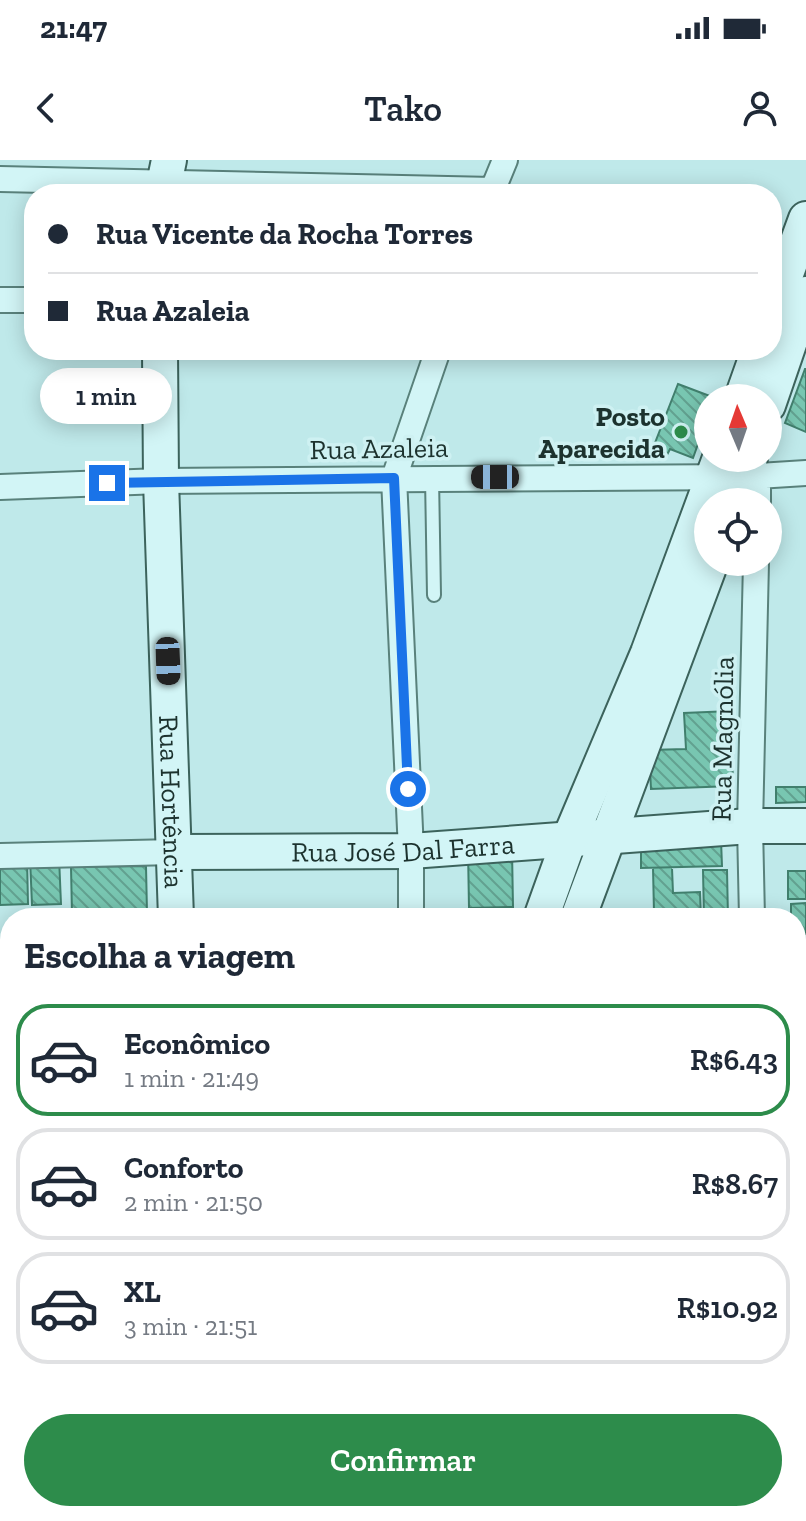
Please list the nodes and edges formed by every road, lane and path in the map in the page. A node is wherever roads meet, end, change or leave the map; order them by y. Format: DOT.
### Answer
graph roads {
  1 [pos="505,160"];
  2 [pos="0,179"];
  3 [pos="165,179"];
  4 [pos="291,184"];
  5 [pos="495,184"];
  6 [pos="795,238"];
  7 [pos="782,280"];
  8 [pos="806,294"];
  9 [pos="0,300"];
  10 [pos="24,300"];
  11 [pos="160,360"];
  12 [pos="435,360"];
  13 [pos="755,360"];
  14 [pos="747,384"];
  15 [pos="775,384"];
  16 [pos="806,473"];
  17 [pos="432,477"];
  18 [pos="394,478"];
  19 [pos="739,478"];
  20 [pos="161,481"];
  21 [pos="0,487"];
  22 [pos="706,576"];
  23 [pos="756,576"];
  24 [pos="434,595"];
  25 [pos="750,826"];
  26 [pos="806,826"];
  27 [pos="610,835"];
  28 [pos="569,840"];
  29 [pos="411,851"];
  30 [pos="175,852"];
  31 [pos="0,856"];
  32 [pos="176,908"];
  33 [pos="411,908"];
  34 [pos="545,908"];
  35 [pos="582,908"];
  36 [pos="752,908"];
  1 -- 5 [label="street"];
  2 -- 3 [label="street"];
  3 -- 4 [label="street"];
  6 -- 7 [label="street"];
  8 -- 15 [label="street"];
  9 -- 10 [label="street"];
  11 -- 20 [label="street, Rua Hortência"];
  12 -- 18 [label="street"];
  13 -- 14 [label="street"];
  16 -- 19 [label="street, Rua Azaleia"];
  17 -- 18 [label="street, Rua Azaleia"];
  17 -- 19 [label="street, Rua Azaleia"];
  17 -- 24 [label="lane"];
  18 -- 20 [label="street, Rua Azaleia"];
  18 -- 29 [label="street"];
  19 -- 28 [label="street"];
  20 -- 21 [label="street, Rua Azaleia"];
  20 -- 30 [label="street, Rua Hortência"];
  22 -- 27 [label="street"];
  23 -- 25 [label="street, Rua Magnólia"];
  25 -- 26 [label="street, Rua José Dal Farra"];
  25 -- 27 [label="street, Rua José Dal Farra"];
  25 -- 36 [label="street, Rua Magnólia"];
  27 -- 28 [label="street, Rua José Dal Farra"];
  27 -- 35 [label="street"];
  28 -- 29 [label="street, Rua José Dal Farra"];
  28 -- 34 [label="street"];
  29 -- 30 [label="street, Rua José Dal Farra"];
  29 -- 33 [label="street"];
  30 -- 31 [label="street, Rua José Dal Farra"];
  30 -- 32 [label="street, Rua Hortência"];
}
